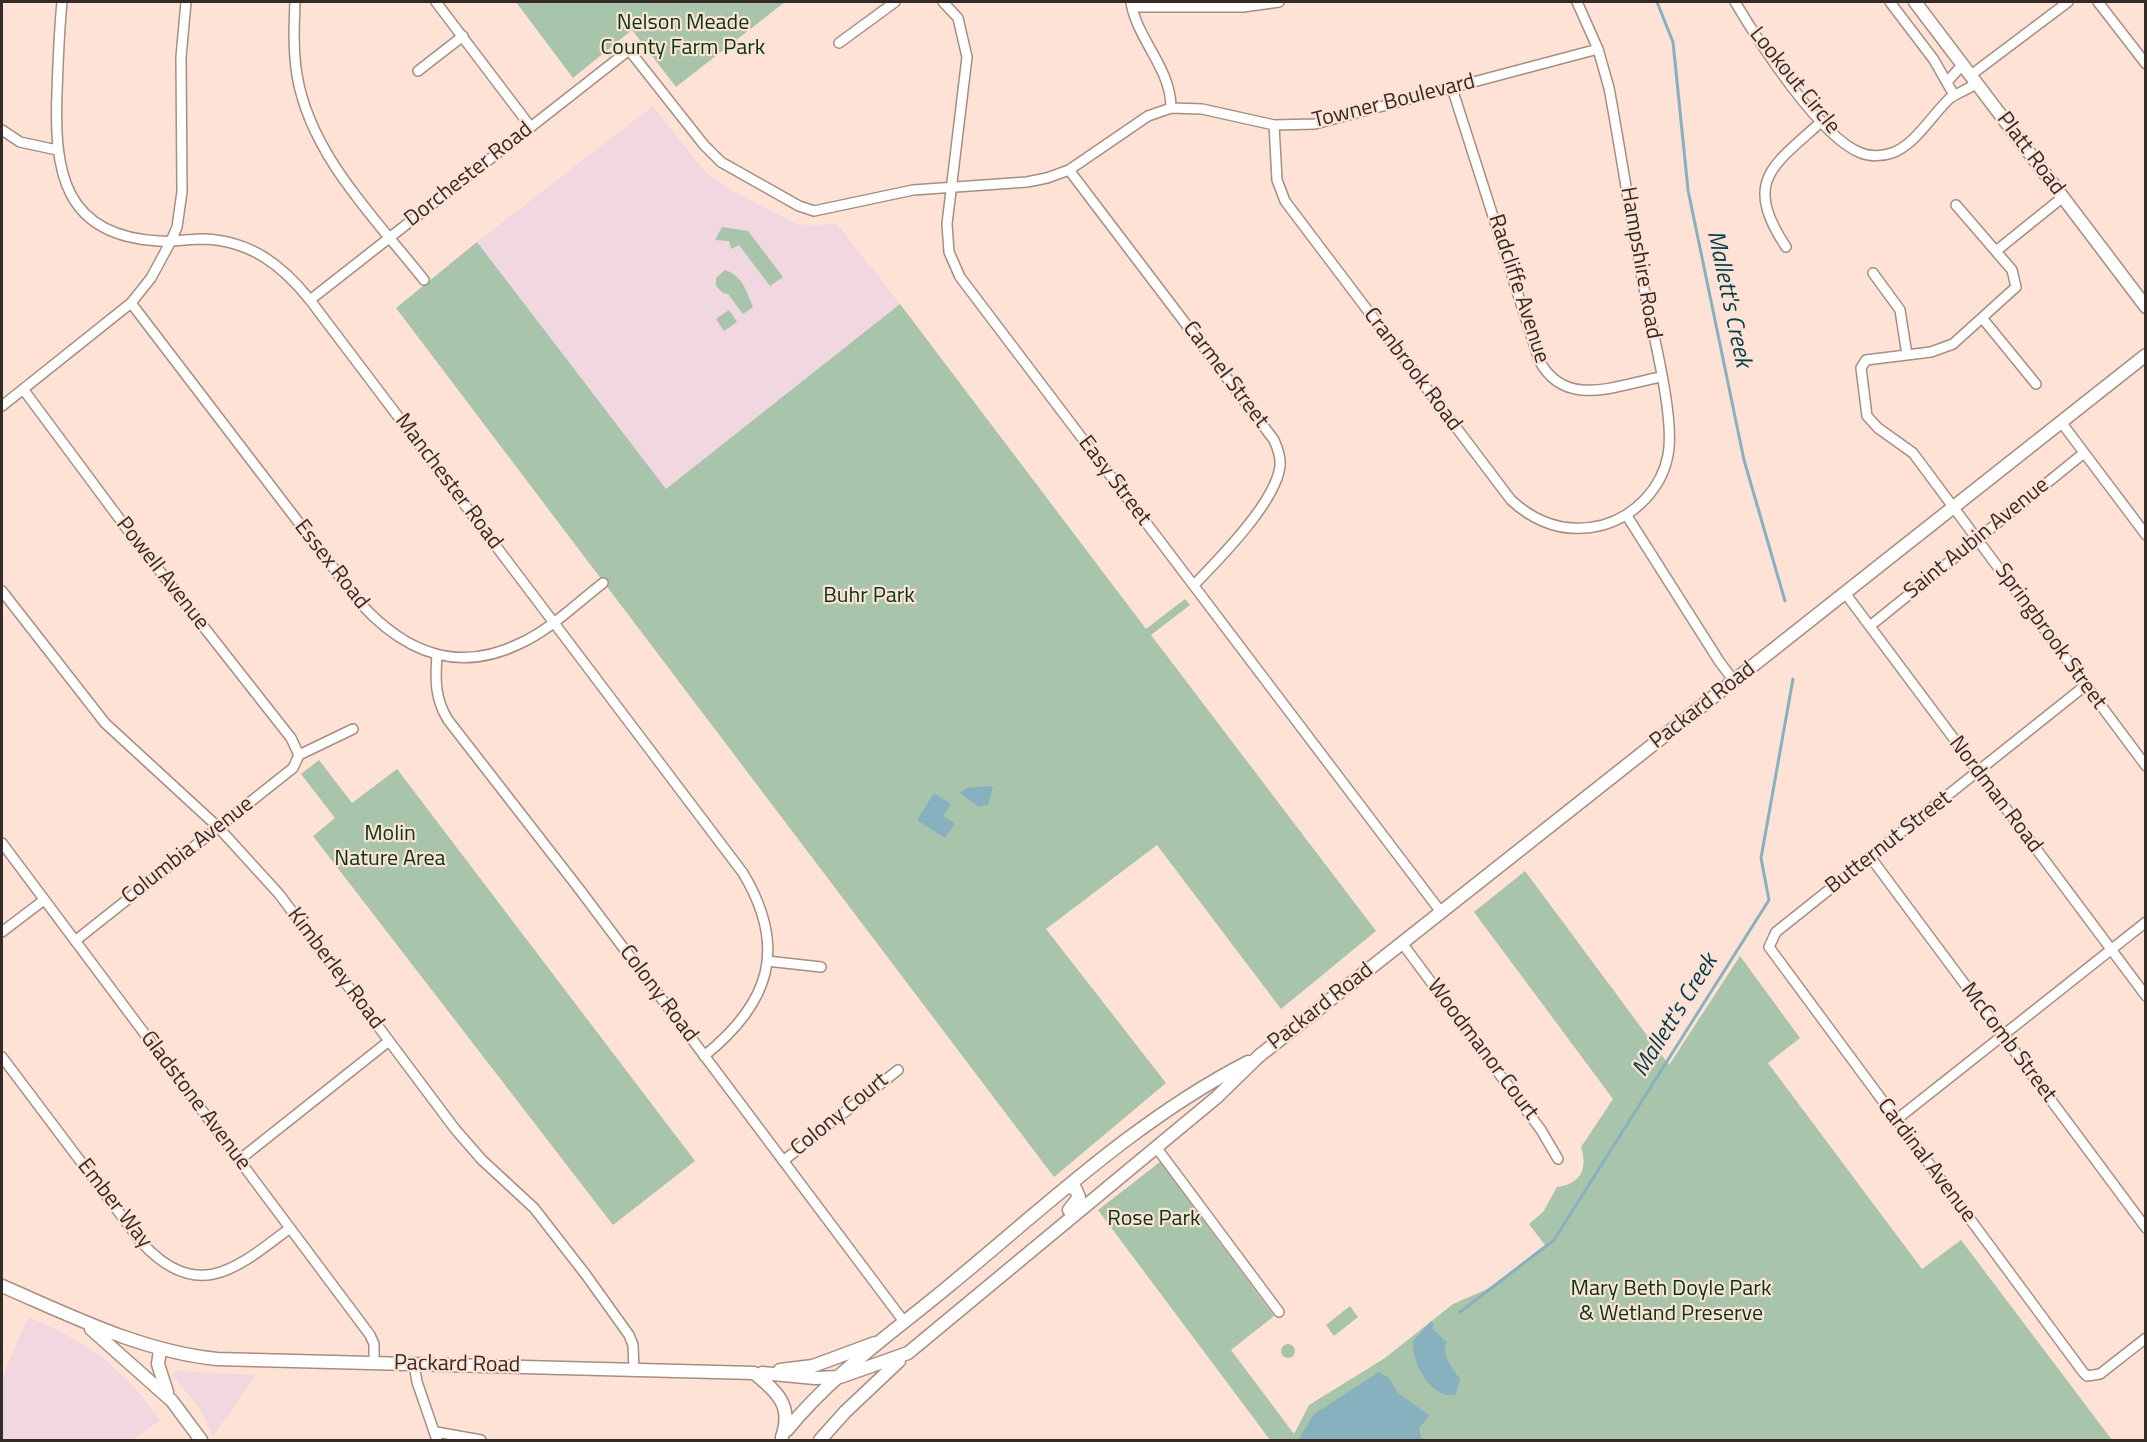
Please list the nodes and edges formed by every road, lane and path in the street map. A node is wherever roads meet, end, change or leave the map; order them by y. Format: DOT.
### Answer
graph roads {
  1 [pos="62,2"];
  2 [pos="186,2"];
  3 [pos="295,2"];
  4 [pos="436,2"];
  5 [pos="895,2"];
  6 [pos="944,2"];
  7 [pos="1279,2"];
  8 [pos="1577,2"];
  9 [pos="1735,2"];
  10 [pos="1890,2"];
  11 [pos="1915,2"];
  12 [pos="2068,2"];
  13 [pos="2098,2"];
  14 [pos="1131,4"];
  15 [pos="463,36"];
  16 [pos="839,43"];
  17 [pos="1598,49"];
  18 [pos="629,50"];
  19 [pos="1963,64"];
  20 [pos="2145,64"];
  21 [pos="418,71"];
  22 [pos="1974,79"];
  23 [pos="1947,82"];
  24 [pos="1452,88"];
  25 [pos="1954,95"];
  26 [pos="1171,108"];
  27 [pos="1822,121"];
  28 [pos="1274,125"];
  29 [pos="530,126"];
  30 [pos="2,130"];
  31 [pos="57,150"];
  32 [pos="1069,170"];
  33 [pos="953,186"];
  34 [pos="2062,197"];
  35 [pos="1956,205"];
  36 [pos="390,237"];
  37 [pos="171,241"];
  38 [pos="1786,247"];
  39 [pos="1996,251"];
  40 [pos="1873,273"];
  41 [pos="424,280"];
  42 [pos="310,300"];
  43 [pos="131,303"];
  44 [pos="2145,308"];
  45 [pos="1983,319"];
  46 [pos="1907,355"];
  47 [pos="2145,356"];
  48 [pos="1661,377"];
  49 [pos="2036,384"];
  50 [pos="23,389"];
  51 [pos="2,406"];
  52 [pos="2061,422"];
  53 [pos="2084,453"];
  54 [pos="1953,507"];
  55 [pos="1627,516"];
  56 [pos="2145,535"];
  57 [pos="1978,539"];
  58 [pos="603,583"];
  59 [pos="1194,585"];
  60 [pos="2,591"];
  61 [pos="1845,593"];
  62 [pos="553,622"];
  63 [pos="1870,626"];
  64 [pos="437,655"];
  65 [pos="1734,681"];
  66 [pos="2086,685"];
  67 [pos="353,729"];
  68 [pos="298,757"];
  69 [pos="2145,766"];
  70 [pos="1978,772"];
  71 [pos="218,827"];
  72 [pos="2,843"];
  73 [pos="1870,858"];
  74 [pos="44,900"];
  75 [pos="1441,912"];
  76 [pos="2145,922"];
  77 [pos="2,932"];
  78 [pos="1776,932"];
  79 [pos="75,941"];
  80 [pos="1402,943"];
  81 [pos="2110,950"];
  82 [pos="767,961"];
  83 [pos="821,967"];
  84 [pos="2145,996"];
  85 [pos="2002,1036"];
  86 [pos="389,1041"];
  87 [pos="704,1056"];
  88 [pos="1259,1056"];
  89 [pos="2,1057"];
  90 [pos="898,1070"];
  91 [pos="1163,1112"];
  92 [pos="1896,1120"];
  93 [pos="1155,1147"];
  94 [pos="1558,1159"];
  95 [pos="239,1160"];
  96 [pos="783,1161"];
  97 [pos="1068,1187"];
  98 [pos="1102,1191"];
  99 [pos="290,1228"];
  100 [pos="2145,1228"];
  101 [pos="1022,1257"];
  102 [pos="2,1287"];
  103 [pos="1279,1312"];
  104 [pos="84,1322"];
  105 [pos="906,1323"];
  106 [pos="887,1338"];
  107 [pos="2145,1338"];
  108 [pos="160,1350"];
  109 [pos="908,1353"];
  110 [pos="374,1363"];
  111 [pos="414,1364"];
  112 [pos="634,1370"];
  113 [pos="758,1373"];
  114 [pos="840,1377"];
  115 [pos="172,1401"];
  116 [pos="436,1436"];
  117 [pos="781,1439"];
  118 [pos="201,1440"];
  119 [pos="481,1440"];
  120 [pos="820,1440"];
  1 -- 31 [label="street, Manchester Road"];
  2 -- 37 [label="street"];
  3 -- 36 [label="street"];
  4 -- 15 [label="street"];
  5 -- 16 [label="street"];
  6 -- 33 [label="street, Easy Street"];
  7 -- 14 [label="street"];
  8 -- 17 [label="street, Hampshire Road"];
  9 -- 27 [label="street, Lookout Circle"];
  10 -- 23 [label="street"];
  11 -- 19 [label="main road, Platt Road"];
  12 -- 22 [label="street, Lookout Circle"];
  13 -- 20 [label="street"];
  14 -- 26 [label="street"];
  15 -- 21 [label="street"];
  15 -- 29 [label="street"];
  17 -- 24 [label="street, Towner Boulevard"];
  17 -- 48 [label="street, Hampshire Road"];
  18 -- 29 [label="street, Dorchester Road"];
  18 -- 33 [label="street, Towner Boulevard"];
  19 -- 22 [label="main road, Platt Road"];
  19 -- 23 [label="street"];
  22 -- 25 [label="street, Lookout Circle"];
  22 -- 34 [label="main road, Platt Road"];
  23 -- 25 [label="street"];
  24 -- 28 [label="street, Towner Boulevard"];
  24 -- 48 [label="street, Radcliffe Avenue"];
  25 -- 27 [label="street, Lookout Circle"];
  26 -- 28 [label="street, Towner Boulevard"];
  26 -- 32 [label="street, Towner Boulevard"];
  27 -- 38 [label="street"];
  28 -- 55 [label="street, Cranbrook Road"];
  29 -- 36 [label="street, Dorchester Road"];
  30 -- 31 [label="street"];
  31 -- 37 [label="street, Manchester Road"];
  32 -- 33 [label="street, Towner Boulevard"];
  32 -- 59 [label="street, Carmel Street"];
  33 -- 59 [label="street, Easy Street"];
  34 -- 39 [label="street"];
  34 -- 44 [label="main road, Platt Road"];
  35 -- 39 [label="street"];
  36 -- 41 [label="street"];
  36 -- 42 [label="street, Dorchester Road"];
  37 -- 42 [label="street, Manchester Road"];
  37 -- 43 [label="street"];
  39 -- 45 [label="street"];
  40 -- 46 [label="street"];
  42 -- 62 [label="street, Manchester Road"];
  43 -- 50 [label="street"];
  43 -- 64 [label="street, Essex Road"];
  45 -- 46 [label="street"];
  45 -- 49 [label="street"];
  46 -- 54 [label="street, Springbrook Street"];
  47 -- 52 [label="main road, Packard Road"];
  48 -- 55 [label="street, Hampshire Road"];
  50 -- 51 [label="street"];
  50 -- 68 [label="street, Powell Avenue"];
  52 -- 53 [label="street"];
  52 -- 54 [label="main road, Packard Road"];
  53 -- 56 [label="street"];
  53 -- 57 [label="street, Saint Aubin Avenue"];
  54 -- 57 [label="street, Springbrook Street"];
  54 -- 61 [label="main road, Packard Road"];
  55 -- 65 [label="street"];
  57 -- 63 [label="street, Saint Aubin Avenue"];
  57 -- 66 [label="street, Springbrook Street"];
  58 -- 62 [label="street, Essex Road"];
  59 -- 75 [label="street, Easy Street"];
  60 -- 71 [label="street, Kimberley Road"];
  61 -- 63 [label="street, Nordman Road"];
  61 -- 65 [label="main road, Packard Road"];
  62 -- 64 [label="street, Essex Road"];
  62 -- 82 [label="street, Manchester Road"];
  63 -- 70 [label="street, Nordman Road"];
  64 -- 87 [label="street, Colony Road"];
  65 -- 75 [label="main road, Packard Road"];
  66 -- 69 [label="street, Springbrook Street"];
  66 -- 70 [label="street, Butternut Street"];
  67 -- 68 [label="street, Columbia Avenue"];
  68 -- 71 [label="street, Columbia Avenue"];
  70 -- 73 [label="street, Butternut Street"];
  70 -- 81 [label="street, Nordman Road"];
  71 -- 79 [label="street, Columbia Avenue"];
  71 -- 86 [label="street, Kimberley Road"];
  72 -- 74 [label="street, Gladstone Avenue"];
  73 -- 78 [label="street, Butternut Street"];
  73 -- 85 [label="street, McComb Street"];
  74 -- 77 [label="street"];
  74 -- 79 [label="street, Gladstone Avenue"];
  75 -- 80 [label="main road, Packard Road"];
  76 -- 81 [label="street"];
  78 -- 92 [label="street, Cardinal Avenue"];
  79 -- 95 [label="street, Gladstone Avenue"];
  80 -- 88 [label="main road, Packard Road"];
  80 -- 94 [label="street, Woodmanor Court"];
  81 -- 84 [label="street, Nordman Road"];
  81 -- 85 [label="street"];
  82 -- 83 [label="street"];
  82 -- 87 [label="street, Manchester Road"];
  85 -- 92 [label="street"];
  85 -- 100 [label="street, McComb Street"];
  86 -- 95 [label="street"];
  86 -- 112 [label="street, Kimberley Road"];
  87 -- 96 [label="street, Colony Road"];
  88 -- 91 [label="main road, Packard Road"];
  88 -- 93 [label="main road, Packard Road"];
  89 -- 99 [label="street, Ember Way"];
  90 -- 96 [label="street, Colony Court"];
  91 -- 97 [label="main road, Packard Road"];
  91 -- 98 [label="main road"];
  92 -- 107 [label="street, Cardinal Avenue"];
  93 -- 98 [label="main road, Packard Road"];
  93 -- 103 [label="street"];
  95 -- 99 [label="street, Gladstone Avenue"];
  96 -- 105 [label="street, Colony Road"];
  97 -- 101 [label="main road"];
  97 -- 105 [label="main road, Packard Road"];
  98 -- 101 [label="main road, Packard Road"];
  99 -- 110 [label="street, Gladstone Avenue"];
  101 -- 109 [label="main road, Packard Road"];
  102 -- 104 [label="main road, Packard Road"];
  104 -- 108 [label="main road, Packard Road"];
  104 -- 115 [label="main road"];
  105 -- 106 [label="main road, Packard Road"];
  106 -- 113 [label="main road"];
  106 -- 114 [label="main road, Packard Road"];
  108 -- 110 [label="main road, Packard Road"];
  108 -- 115 [label="main road"];
  109 -- 114 [label="main road, Packard Road"];
  109 -- 120 [label="main road"];
  110 -- 111 [label="main road, Packard Road"];
  111 -- 112 [label="main road, Packard Road"];
  111 -- 116 [label="street"];
  112 -- 113 [label="main road, Packard Road"];
  113 -- 114 [label="main road, Packard Road"];
  113 -- 117 [label="main road"];
  114 -- 117 [label="main road, Packard Road"];
  115 -- 118 [label="main road"];
  116 -- 119 [label="street"];
}
